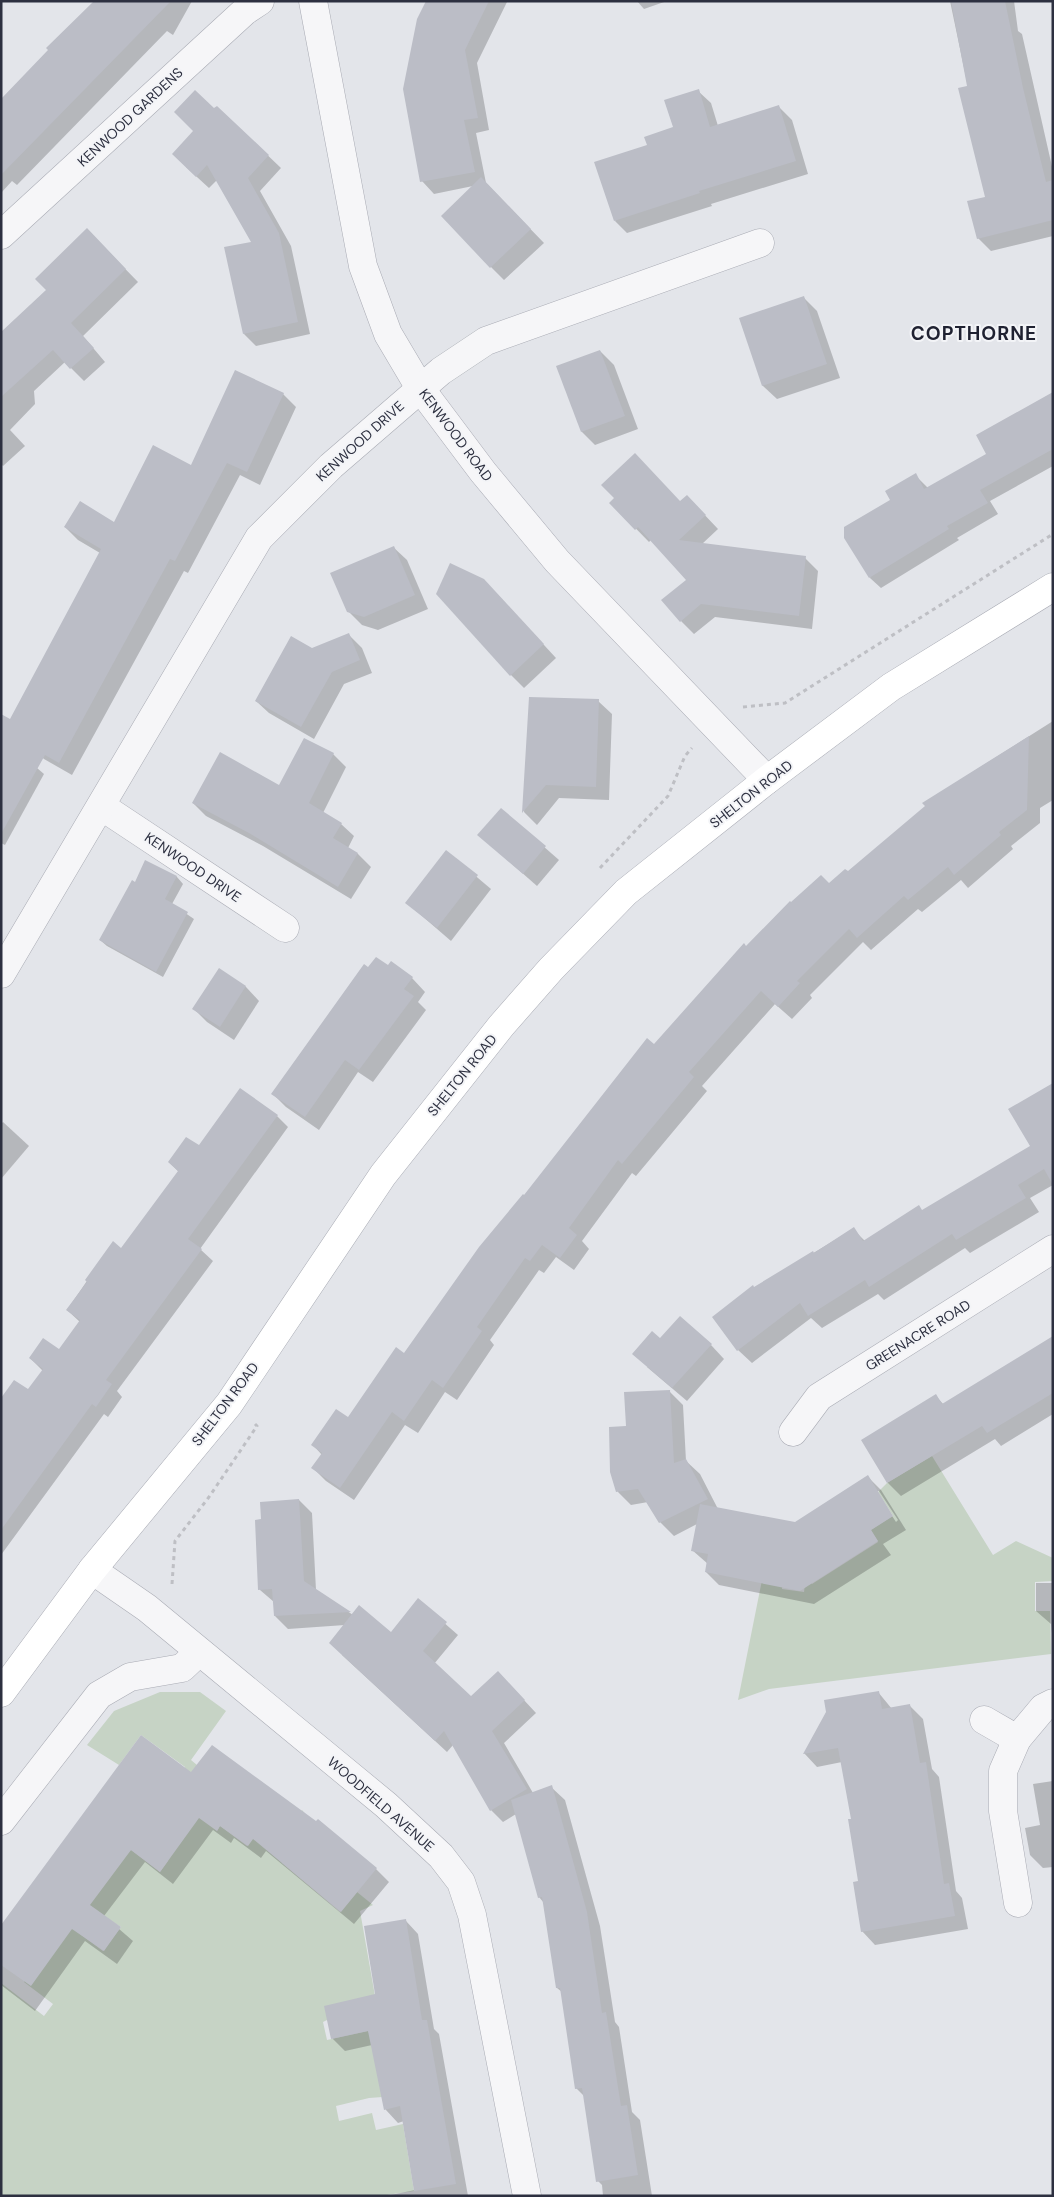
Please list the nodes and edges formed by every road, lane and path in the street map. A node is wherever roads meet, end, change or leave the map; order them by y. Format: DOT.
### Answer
graph roads {
  1 [pos="260,1"];
  2 [pos="313,1"];
  3 [pos="1,235"];
  4 [pos="760,243"];
  5 [pos="420,388"];
  6 [pos="1053,534"];
  7 [pos="1053,587"];
  8 [pos="739,707"];
  9 [pos="767,780"];
  10 [pos="101,806"];
  11 [pos="285,928"];
  12 [pos="1,974"];
  13 [pos="1053,1249"];
  14 [pos="793,1432"];
  15 [pos="246,1443"];
  16 [pos="92,1570"];
  17 [pos="175,1588"];
  18 [pos="199,1652"];
  19 [pos="1,1693"];
  20 [pos="1053,1703"];
  21 [pos="984,1720"];
  22 [pos="1017,1739"];
  23 [pos="1,1820"];
  24 [pos="1018,1903"];
  25 [pos="527,2196"];
  1 -- 3 [label="street, KENWOOD GARDENS"];
  2 -- 5 [label="street, KENWOOD ROAD"];
  4 -- 5 [label="street, KENWOOD DRIVE"];
  5 -- 9 [label="street, KENWOOD ROAD"];
  5 -- 10 [label="street, KENWOOD DRIVE"];
  6 -- 8 [label="path"];
  7 -- 9 [label="main road, SHELTON ROAD"];
  9 -- 16 [label="main road, SHELTON ROAD"];
  10 -- 11 [label="street, KENWOOD DRIVE"];
  10 -- 12 [label="street, KENWOOD DRIVE"];
  13 -- 14 [label="street, GREENACRE ROAD"];
  15 -- 17 [label="path"];
  16 -- 18 [label="street, WOODFIELD AVENUE"];
  16 -- 19 [label="main road, SHELTON ROAD"];
  18 -- 23 [label="street"];
  18 -- 25 [label="street, WOODFIELD AVENUE"];
  20 -- 22 [label="street"];
  21 -- 22 [label="street"];
  22 -- 24 [label="street"];
}
